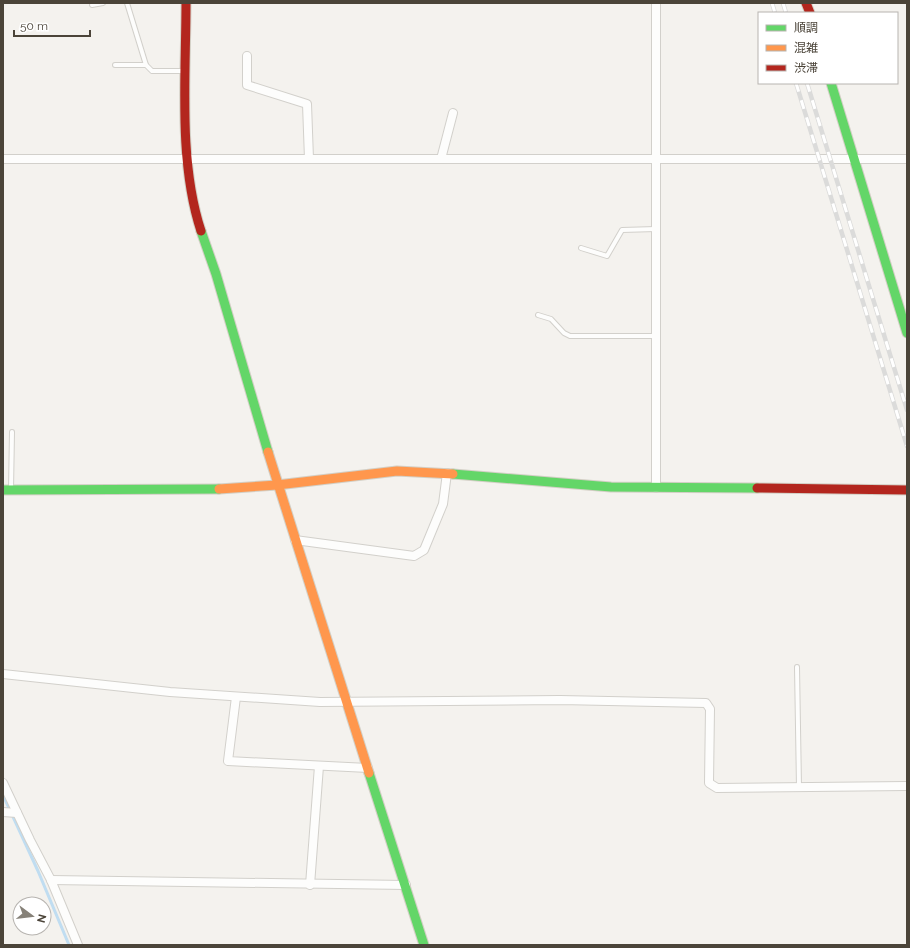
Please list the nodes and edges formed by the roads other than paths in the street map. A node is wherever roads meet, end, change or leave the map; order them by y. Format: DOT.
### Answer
graph roads {
  1 [pos="103,3"];
  2 [pos="127,3"];
  3 [pos="186,3"];
  4 [pos="656,3"];
  5 [pos="92,5"];
  6 [pos="247,56"];
  7 [pos="115,65"];
  8 [pos="146,65"];
  9 [pos="186,71"];
  10 [pos="831,84"];
  11 [pos="453,113"];
  12 [pos="3,158"];
  13 [pos="656,158"];
  14 [pos="186,159"];
  15 [pos="309,159"];
  16 [pos="441,159"];
  17 [pos="907,159"];
  18 [pos="855,160"];
  19 [pos="656,229"];
  20 [pos="581,248"];
  21 [pos="538,315"];
  22 [pos="907,333"];
  23 [pos="656,336"];
  24 [pos="12,432"];
  25 [pos="447,473"];
  26 [pos="277,485"];
  27 [pos="656,488"];
  28 [pos="7,490"];
  29 [pos="907,490"];
  30 [pos="295,540"];
  31 [pos="797,667"];
  32 [pos="3,674"];
  33 [pos="236,697"];
  34 [pos="346,702"];
  35 [pos="319,766"];
  36 [pos="368,768"];
  37 [pos="3,783"];
  38 [pos="907,786"];
  39 [pos="799,787"];
  40 [pos="3,812"];
  41 [pos="17,813"];
  42 [pos="51,880"];
  43 [pos="310,885"];
  44 [pos="406,885"];
  45 [pos="78,945"];
  46 [pos="424,945"];
  1 -- 5 [label="lane"];
  2 -- 8 [label="lane"];
  3 -- 9 [label="street"];
  4 -- 13 [label="street"];
  6 -- 15 [label="street"];
  7 -- 8 [label="lane"];
  8 -- 9 [label="lane"];
  9 -- 14 [label="street"];
  10 -- 18 [label="street"];
  11 -- 16 [label="street"];
  12 -- 14 [label="street"];
  13 -- 16 [label="street"];
  13 -- 18 [label="street"];
  13 -- 19 [label="street"];
  14 -- 15 [label="street"];
  14 -- 26 [label="street"];
  15 -- 16 [label="street"];
  17 -- 18 [label="street"];
  18 -- 22 [label="street"];
  19 -- 20 [label="lane"];
  19 -- 23 [label="street"];
  21 -- 23 [label="lane"];
  23 -- 27 [label="street"];
  24 -- 28 [label="lane"];
  25 -- 26 [label="street"];
  25 -- 27 [label="street"];
  25 -- 30 [label="street"];
  26 -- 28 [label="street"];
  26 -- 30 [label="street"];
  27 -- 29 [label="street"];
  30 -- 34 [label="street"];
  31 -- 39 [label="lane"];
  32 -- 33 [label="street"];
  33 -- 34 [label="street"];
  33 -- 35 [label="street"];
  34 -- 36 [label="street"];
  34 -- 39 [label="street"];
  35 -- 36 [label="street"];
  35 -- 43 [label="street"];
  36 -- 44 [label="street"];
  37 -- 41 [label="street"];
  38 -- 39 [label="street"];
  40 -- 41 [label="street"];
  41 -- 42 [label="street"];
  42 -- 43 [label="street"];
  42 -- 45 [label="street"];
  43 -- 44 [label="street"];
  44 -- 46 [label="street"];
}
